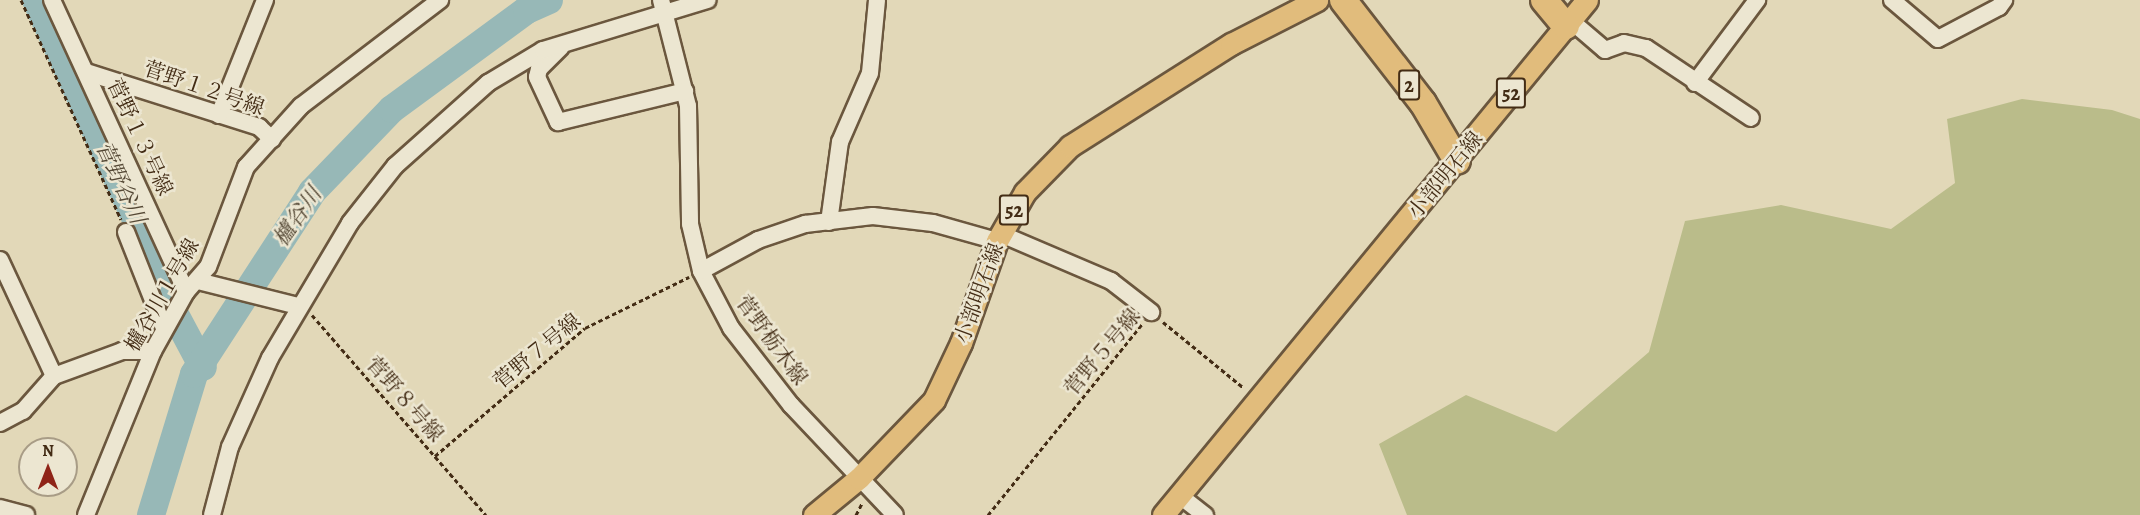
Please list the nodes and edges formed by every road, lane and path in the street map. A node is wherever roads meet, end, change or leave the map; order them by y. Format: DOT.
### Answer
graph roads {
  1 [pos="21,0"];
  2 [pos="52,0"];
  3 [pos="265,0"];
  4 [pos="440,0"];
  5 [pos="708,0"];
  6 [pos="877,0"];
  7 [pos="1317,0"];
  8 [pos="1544,0"];
  9 [pos="1587,0"];
  10 [pos="1757,0"];
  11 [pos="1892,0"];
  12 [pos="2004,0"];
  13 [pos="663,6"];
  14 [pos="1348,7"];
  15 [pos="1568,23"];
  16 [pos="565,44"];
  17 [pos="86,72"];
  18 [pos="1695,83"];
  19 [pos="685,91"];
  20 [pos="219,115"];
  21 [pos="1751,118"];
  22 [pos="272,139"];
  23 [pos="1457,161"];
  24 [pos="830,222"];
  25 [pos="126,232"];
  26 [pos="999,237"];
  27 [pos="0,260"];
  28 [pos="701,271"];
  29 [pos="192,287"];
  30 [pos="298,306"];
  31 [pos="1151,312"];
  32 [pos="164,328"];
  33 [pos="153,351"];
  34 [pos="54,376"];
  35 [pos="1259,401"];
  36 [pos="0,423"];
  37 [pos="435,456"];
  38 [pos="859,478"];
  39 [pos="1179,495"];
  40 [pos="0,508"];
  41 [pos="26,515"];
  42 [pos="86,515"];
  43 [pos="212,515"];
  44 [pos="486,515"];
  45 [pos="814,515"];
  46 [pos="895,515"];
  47 [pos="988,515"];
  48 [pos="1163,515"];
  49 [pos="1205,515"];
  1 -- 25 [label="path"];
  2 -- 17 [label="street, 菅野１３号線"];
  3 -- 20 [label="street"];
  4 -- 22 [label="street, 櫨谷川１号線"];
  5 -- 13 [label="street"];
  6 -- 24 [label="street"];
  7 -- 26 [label="main road, 小部明石線 / 52"];
  8 -- 15 [label="highway"];
  9 -- 15 [label="main road, 小部明石線 / 52"];
  10 -- 18 [label="street"];
  11 -- 12 [label="street"];
  13 -- 16 [label="street"];
  13 -- 19 [label="street, 菅野栃木線"];
  14 -- 23 [label="highway, 2"];
  15 -- 18 [label="street"];
  15 -- 23 [label="main road, 小部明石線 / 52"];
  16 -- 19 [label="street"];
  16 -- 30 [label="street"];
  17 -- 20 [label="street, 菅野１２号線"];
  17 -- 29 [label="street, 菅野１３号線"];
  18 -- 21 [label="street"];
  19 -- 28 [label="street, 菅野栃木線"];
  20 -- 22 [label="street, 菅野１２号線"];
  22 -- 29 [label="street, 櫨谷川１号線"];
  23 -- 35 [label="main road, 小部明石線 / 52"];
  24 -- 26 [label="street"];
  24 -- 28 [label="street"];
  25 -- 32 [label="street"];
  26 -- 31 [label="street"];
  26 -- 38 [label="main road, 小部明石線 / 52"];
  27 -- 34 [label="street"];
  28 -- 37 [label="path, 菅野７号線"];
  28 -- 38 [label="street, 菅野栃木線"];
  29 -- 30 [label="street"];
  29 -- 32 [label="street, 櫨谷川１号線"];
  30 -- 37 [label="path, 菅野８号線"];
  30 -- 43 [label="street"];
  31 -- 35 [label="path, 菅野５号線"];
  31 -- 47 [label="path, 菅野５号線"];
  32 -- 33 [label="street, 櫨谷川１号線"];
  33 -- 34 [label="street"];
  33 -- 42 [label="street, 櫨谷川１号線"];
  34 -- 36 [label="street"];
  35 -- 39 [label="main road, 小部明石線 / 52"];
  37 -- 44 [label="path, 菅野８号線"];
  38 -- 45 [label="main road, 小部明石線 / 52"];
  38 -- 46 [label="street, 菅野栃木線"];
  39 -- 48 [label="main road, 小部明石線 / 52"];
  39 -- 49 [label="street"];
  40 -- 41 [label="street"];
}
